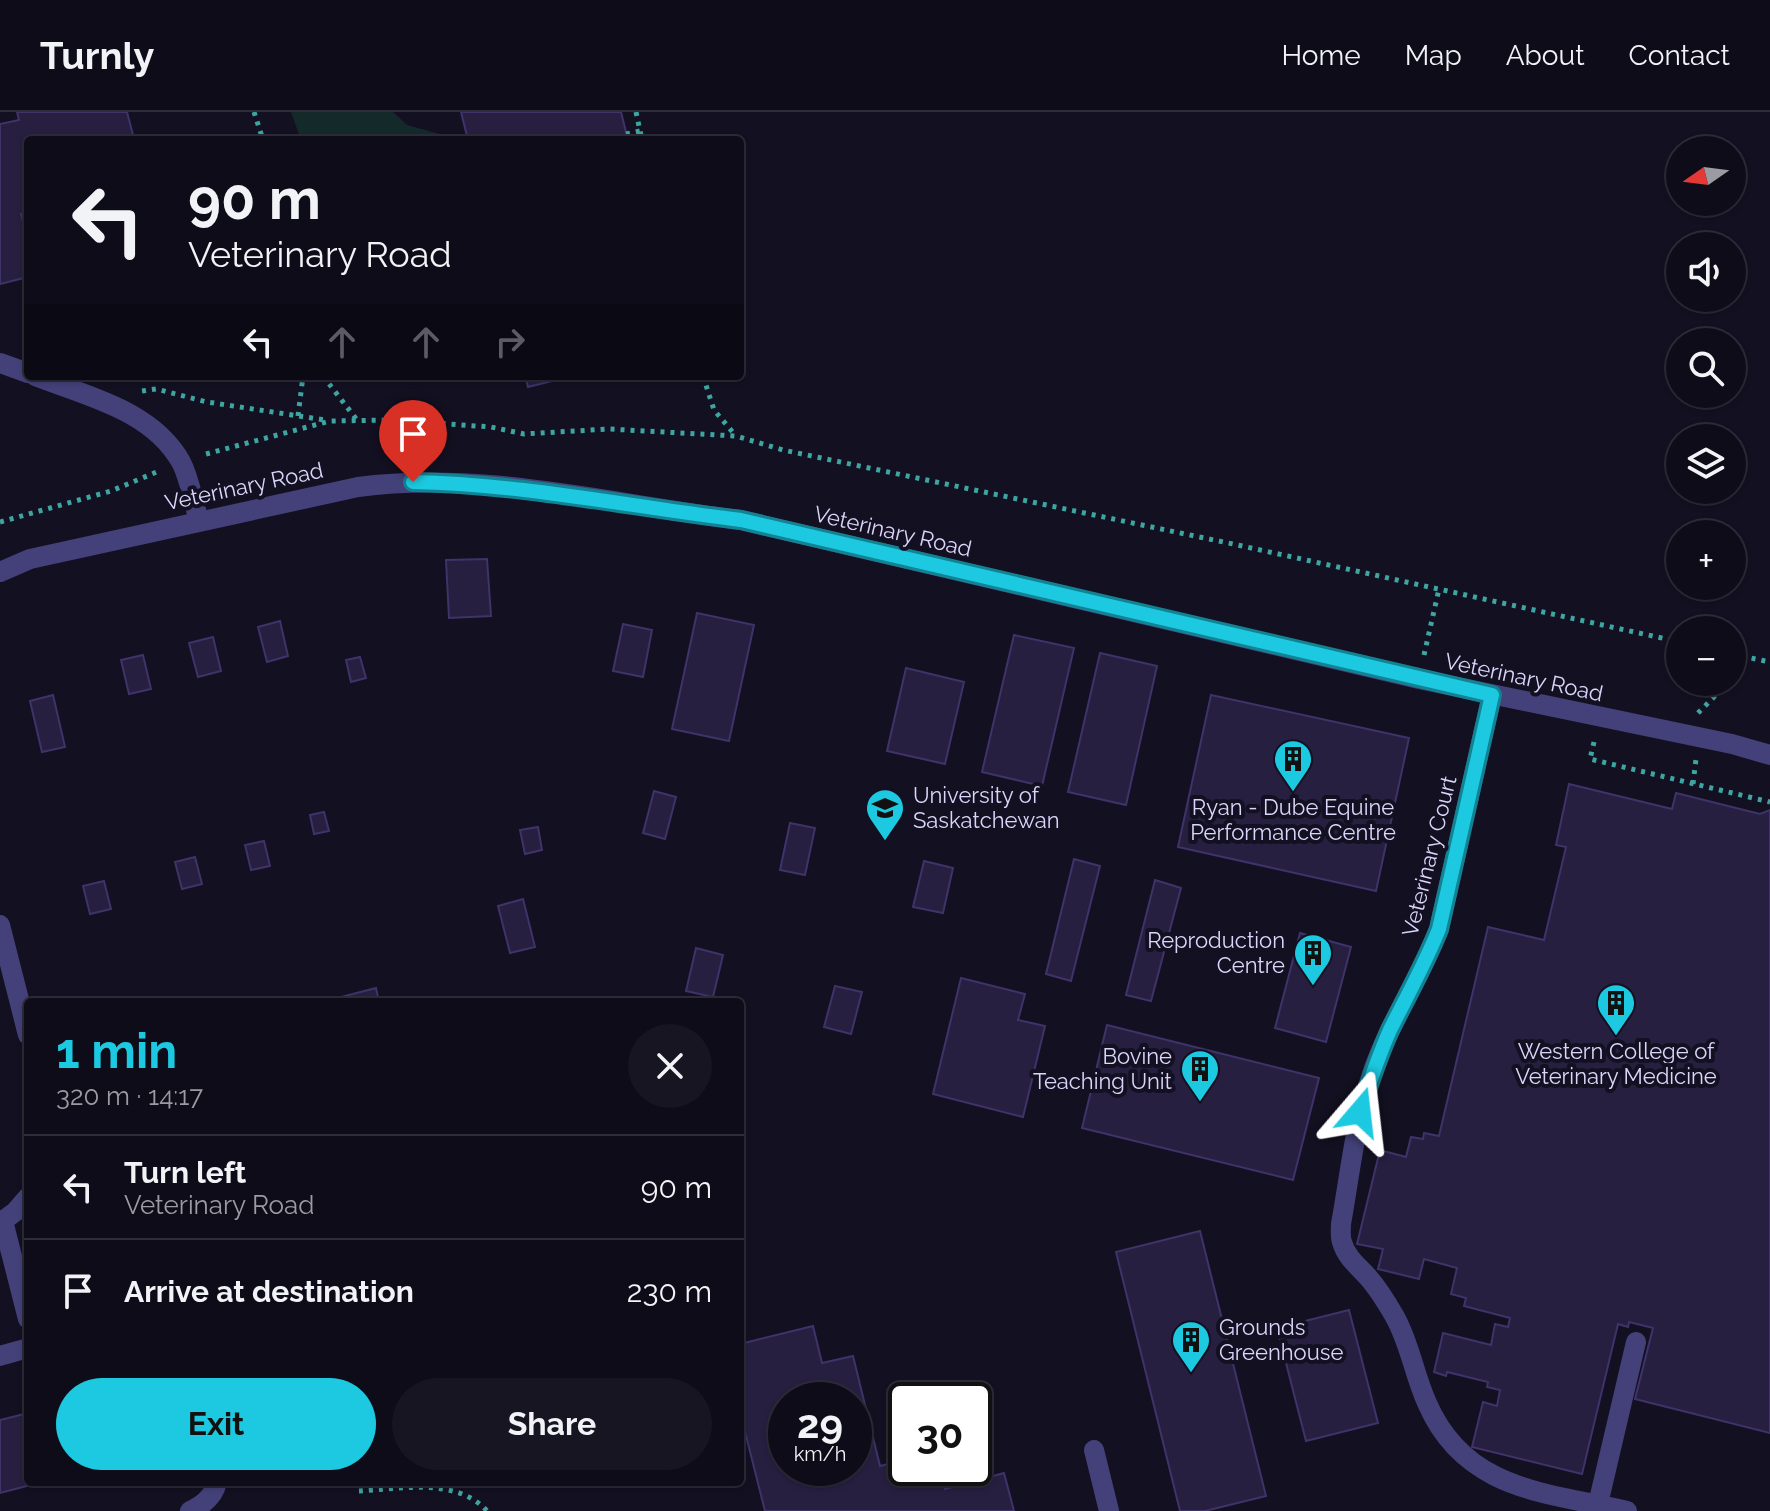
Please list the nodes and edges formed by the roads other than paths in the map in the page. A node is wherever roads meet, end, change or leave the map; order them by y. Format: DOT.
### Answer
graph roads {
  1 [pos="0,363"];
  2 [pos="24,372"];
  3 [pos="45,380"];
  4 [pos="199,520"];
  5 [pos="0,572"];
  6 [pos="1492,695"];
  7 [pos="1770,755"];
  8 [pos="0,925"];
  9 [pos="24,1019"];
  10 [pos="24,1201"];
  11 [pos="1,1222"];
  12 [pos="24,1305"];
  13 [pos="1636,1342"];
  14 [pos="24,1349"];
  15 [pos="0,1356"];
  16 [pos="1094,1450"];
  17 [pos="216,1486"];
  18 [pos="1598,1504"];
  19 [pos="190,1511"];
  20 [pos="1109,1511"];
  21 [pos="1627,1511"];
  1 -- 2 [label="street"];
  3 -- 4 [label="street"];
  4 -- 5 [label="street, Veterinary Road"];
  4 -- 6 [label="street, Veterinary Road"];
  6 -- 7 [label="street, Veterinary Road"];
  6 -- 18 [label="street, Veterinary Court"];
  8 -- 9 [label="street"];
  10 -- 11 [label="street"];
  11 -- 12 [label="street"];
  13 -- 18 [label="street"];
  14 -- 15 [label="street"];
  16 -- 20 [label="street"];
  17 -- 19 [label="street"];
  18 -- 21 [label="street, Veterinary Court"];
}
